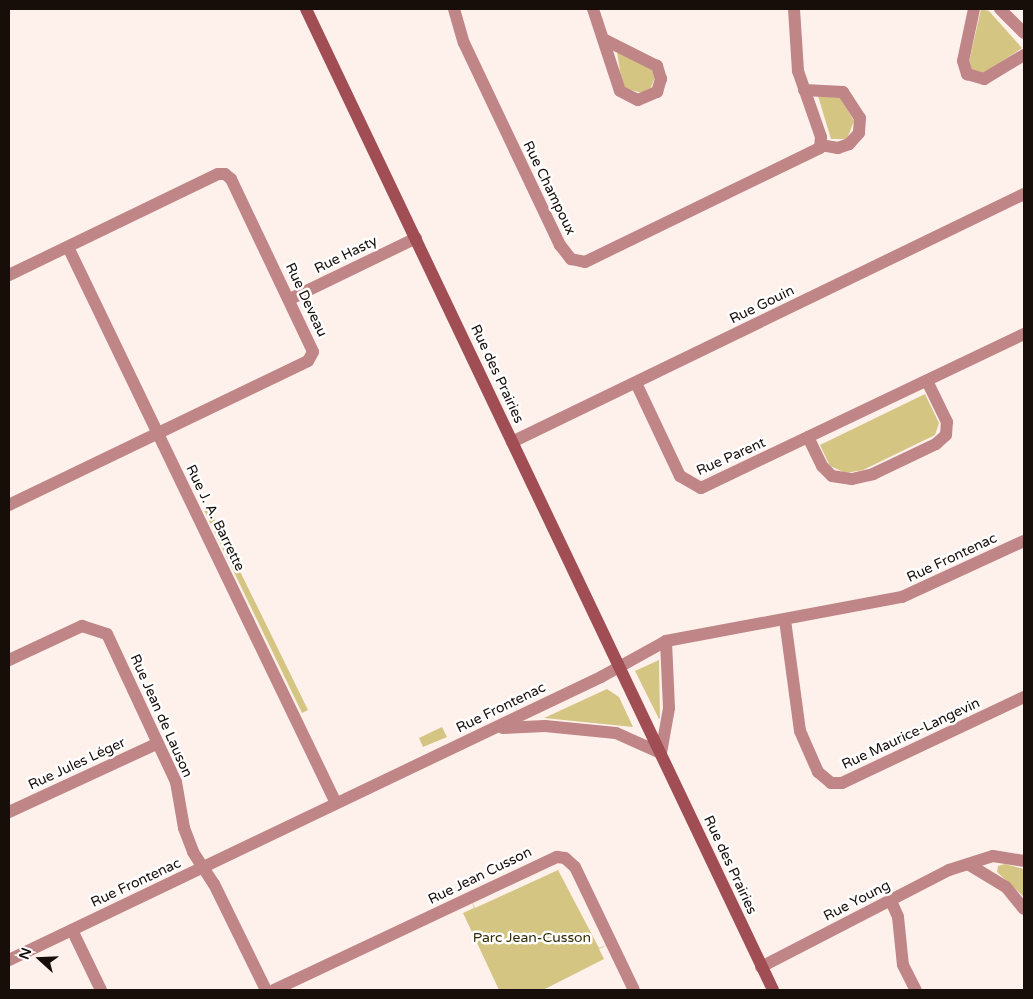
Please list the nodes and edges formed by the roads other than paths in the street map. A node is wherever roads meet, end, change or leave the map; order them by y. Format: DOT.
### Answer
graph roads {
  1 [pos="306,9"];
  2 [pos="454,9"];
  3 [pos="593,9"];
  4 [pos="794,9"];
  5 [pos="974,9"];
  6 [pos="1000,9"];
  7 [pos="1024,33"];
  8 [pos="604,39"];
  9 [pos="1024,55"];
  10 [pos="804,90"];
  11 [pos="821,145"];
  12 [pos="1024,194"];
  13 [pos="416,238"];
  14 [pos="68,247"];
  15 [pos="9,275"];
  16 [pos="290,299"];
  17 [pos="1024,334"];
  18 [pos="927,381"];
  19 [pos="636,383"];
  20 [pos="158,434"];
  21 [pos="808,438"];
  22 [pos="512,442"];
  23 [pos="10,501"];
  24 [pos="1024,541"];
  25 [pos="785,620"];
  26 [pos="666,641"];
  27 [pos="9,660"];
  28 [pos="619,667"];
  29 [pos="1024,697"];
  30 [pos="489,730"];
  31 [pos="158,743"];
  32 [pos="661,753"];
  33 [pos="336,803"];
  34 [pos="9,812"];
  35 [pos="1024,861"];
  36 [pos="968,864"];
  37 [pos="204,868"];
  38 [pos="891,901"];
  39 [pos="1024,909"];
  40 [pos="72,930"];
  41 [pos="9,960"];
  42 [pos="761,967"];
  43 [pos="101,990"];
  44 [pos="266,990"];
  45 [pos="274,990"];
  46 [pos="634,990"];
  47 [pos="773,990"];
  48 [pos="916,990"];
  1 -- 13 [label="main road, Rue des Prairies"];
  2 -- 11 [label="street, Rue Champoux"];
  3 -- 8 [label="street"];
  4 -- 10 [label="street"];
  5 -- 9 [label="street"];
  6 -- 7 [label="street"];
  8 -- 8 [label="street"];
  10 -- 11 [label="street"];
  10 -- 11 [label="street"];
  12 -- 19 [label="street, Rue Gouin"];
  13 -- 16 [label="street, Rue Hasty"];
  13 -- 22 [label="main road, Rue des Prairies"];
  14 -- 15 [label="street, Rue Deveau"];
  14 -- 16 [label="street, Rue Deveau"];
  14 -- 20 [label="street, Rue J. A. Barrette"];
  16 -- 20 [label="street, Rue Deveau"];
  17 -- 18 [label="street, Rue Parent"];
  18 -- 21 [label="street, Rue Parent"];
  18 -- 21 [label="street"];
  19 -- 21 [label="street, Rue Parent"];
  19 -- 22 [label="street, Rue Gouin"];
  20 -- 23 [label="street, Rue Deveau"];
  20 -- 33 [label="street, Rue J. A. Barrette"];
  22 -- 28 [label="main road, Rue des Prairies"];
  24 -- 25 [label="street, Rue Frontenac"];
  25 -- 26 [label="street, Rue Frontenac"];
  25 -- 29 [label="street, Rue Maurice-Langevin"];
  26 -- 28 [label="street, Rue Frontenac"];
  26 -- 32 [label="street"];
  27 -- 31 [label="street, Rue Jean de Lauson"];
  28 -- 30 [label="street, Rue Frontenac"];
  28 -- 32 [label="main road, Rue des Prairies"];
  30 -- 32 [label="street"];
  30 -- 33 [label="street, Rue Frontenac"];
  31 -- 34 [label="street, Rue Jules Léger"];
  31 -- 37 [label="street, Rue Jean de Lauson"];
  32 -- 42 [label="main road, Rue des Prairies"];
  33 -- 37 [label="street, Rue Frontenac"];
  35 -- 36 [label="street, Rue Young"];
  36 -- 38 [label="street, Rue Young"];
  36 -- 39 [label="street"];
  37 -- 40 [label="street, Rue Frontenac"];
  37 -- 44 [label="street, Rue Jean de Lauson"];
  38 -- 42 [label="street, Rue Young"];
  38 -- 48 [label="street"];
  40 -- 41 [label="street, Rue Frontenac"];
  40 -- 43 [label="street"];
  42 -- 47 [label="main road, Rue des Prairies"];
  45 -- 46 [label="street, Rue Jean Cusson"];
}
